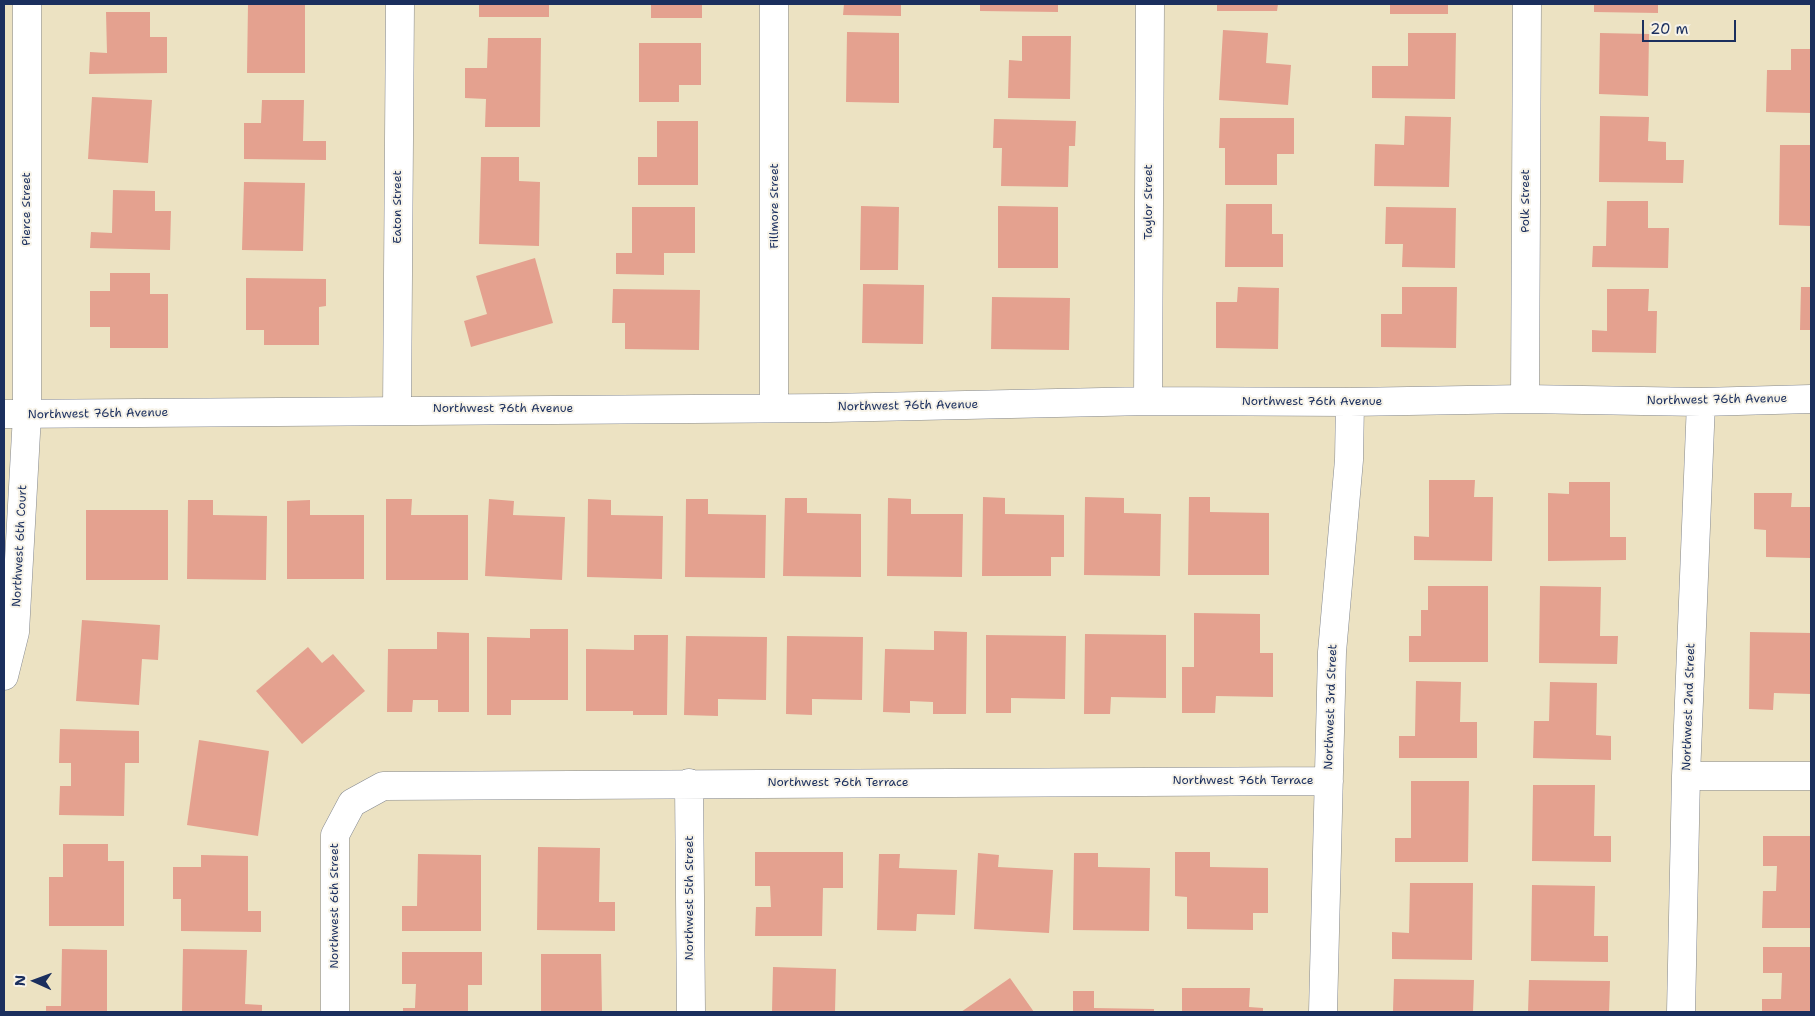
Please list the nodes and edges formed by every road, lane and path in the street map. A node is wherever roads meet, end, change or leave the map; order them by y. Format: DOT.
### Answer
graph roads {
  1 [pos="27,4"];
  2 [pos="400,4"];
  3 [pos="774,4"];
  4 [pos="1150,4"];
  5 [pos="1527,4"];
  6 [pos="1811,398"];
  7 [pos="1525,399"];
  8 [pos="1148,401"];
  9 [pos="1350,402"];
  10 [pos="1701,402"];
  11 [pos="774,408"];
  12 [pos="397,410"];
  13 [pos="16,414"];
  14 [pos="4,676"];
  15 [pos="1686,776"];
  16 [pos="1811,776"];
  17 [pos="1329,781"];
  18 [pos="689,783"];
  19 [pos="352,803"];
  20 [pos="335,1012"];
  21 [pos="691,1012"];
  22 [pos="1323,1012"];
  23 [pos="1681,1012"];
  1 -- 13 [label="street, Pierce Street"];
  2 -- 12 [label="street, Eaton Street"];
  3 -- 11 [label="street, Fillmore Street"];
  4 -- 8 [label="street, Taylor Street"];
  5 -- 7 [label="street, Polk Street"];
  6 -- 10 [label="street, Northwest 76th Avenue"];
  7 -- 9 [label="street, Northwest 76th Avenue"];
  7 -- 10 [label="street, Northwest 76th Avenue"];
  8 -- 9 [label="street, Northwest 76th Avenue"];
  8 -- 11 [label="street, Northwest 76th Avenue"];
  9 -- 17 [label="street, Northwest 3rd Street"];
  10 -- 15 [label="street, Northwest 2nd Street"];
  11 -- 12 [label="street, Northwest 76th Avenue"];
  12 -- 13 [label="street, Northwest 76th Avenue"];
  13 -- 14 [label="street, Northwest 6th Court"];
  15 -- 16 [label="street"];
  15 -- 23 [label="street, Northwest 2nd Street"];
  17 -- 18 [label="street, Northwest 76th Terrace"];
  17 -- 22 [label="street, Northwest 3rd Street"];
  18 -- 19 [label="street, Northwest 76th Terrace"];
  18 -- 21 [label="street, Northwest 5th Street"];
  19 -- 20 [label="street, Northwest 6th Street"];
}
